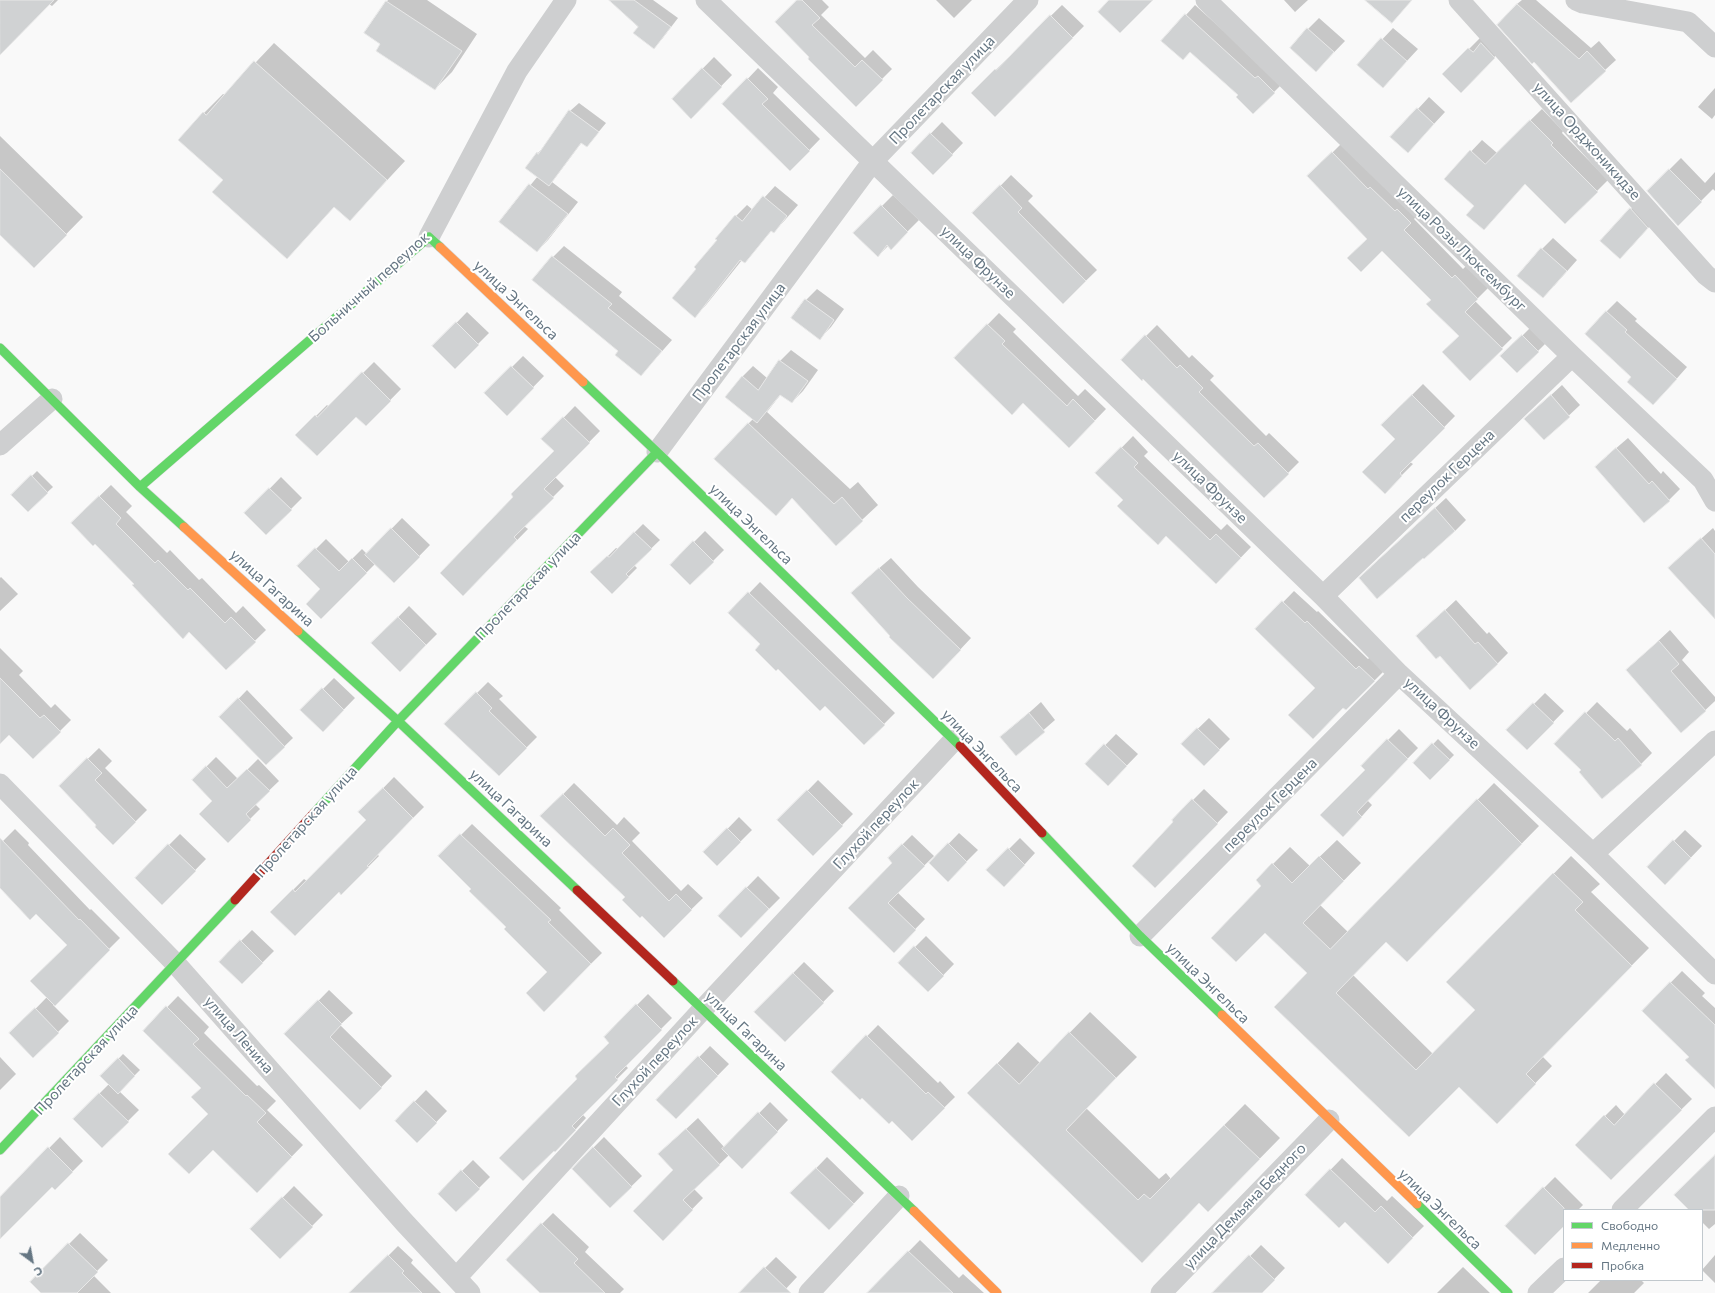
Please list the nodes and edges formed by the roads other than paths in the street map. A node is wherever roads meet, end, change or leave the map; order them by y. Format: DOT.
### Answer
graph roads {
  1 [pos="566,0"];
  2 [pos="706,0"];
  3 [pos="1028,0"];
  4 [pos="1206,0"];
  5 [pos="1459,0"];
  6 [pos="1576,0"];
  7 [pos="1715,47"];
  8 [pos="873,161"];
  9 [pos="429,237"];
  10 [pos="1715,282"];
  11 [pos="0,348"];
  12 [pos="1572,356"];
  13 [pos="52,399"];
  14 [pos="0,445"];
  15 [pos="657,452"];
  16 [pos="140,487"];
  17 [pos="1715,501"];
  18 [pos="1323,596"];
  19 [pos="1400,674"];
  20 [pos="398,721"];
  21 [pos="954,740"];
  22 [pos="1715,741"];
  23 [pos="0,784"];
  24 [pos="1592,854"];
  25 [pos="1140,936"];
  26 [pos="176,964"];
  27 [pos="1715,974"];
  28 [pos="703,1009"];
  29 [pos="1715,1117"];
  30 [pos="1328,1120"];
  31 [pos="0,1150"];
  32 [pos="899,1196"];
  33 [pos="1623,1209"];
  34 [pos="1563,1269"];
  35 [pos="456,1278"];
  36 [pos="470,1293"];
  37 [pos="809,1293"];
  38 [pos="997,1293"];
  39 [pos="1161,1293"];
  40 [pos="1508,1293"];
  41 [pos="1538,1293"];
  1 -- 9 [label="street, Больничный переулок"];
  2 -- 8 [label="street, улица Фрунзе"];
  3 -- 8 [label="street, Пролетарская улица"];
  4 -- 12 [label="street, улица Розы Люксембург"];
  5 -- 10 [label="street, улица Орджоникидзе"];
  6 -- 7 [label="street"];
  8 -- 15 [label="street, Пролетарская улица"];
  8 -- 18 [label="street, улица Фрунзе"];
  9 -- 15 [label="main road, улица Энгельса"];
  9 -- 16 [label="main road, Больничный переулок"];
  11 -- 13 [label="main road, улица Гагарина"];
  12 -- 17 [label="street, улица Розы Люксембург"];
  12 -- 18 [label="street, переулок Герцена"];
  13 -- 14 [label="street"];
  13 -- 16 [label="main road, улица Гагарина"];
  15 -- 20 [label="main road, Пролетарская улица"];
  15 -- 21 [label="main road, улица Энгельса"];
  16 -- 20 [label="main road, улица Гагарина"];
  18 -- 19 [label="street, улица Фрунзе"];
  19 -- 24 [label="street, улица Фрунзе"];
  19 -- 25 [label="street, переулок Герцена"];
  20 -- 26 [label="main road, Пролетарская улица"];
  20 -- 28 [label="main road, улица Гагарина"];
  21 -- 25 [label="main road, улица Энгельса"];
  21 -- 28 [label="street, Глухой переулок"];
  22 -- 24 [label="street"];
  23 -- 26 [label="street, улица Ленина"];
  24 -- 27 [label="street, улица Фрунзе"];
  25 -- 30 [label="main road, улица Энгельса"];
  26 -- 31 [label="main road, Пролетарская улица"];
  26 -- 35 [label="street, улица Ленина"];
  28 -- 32 [label="main road, улица Гагарина"];
  28 -- 35 [label="street, Глухой переулок"];
  29 -- 33 [label="street"];
  30 -- 39 [label="street, улица Демьяна Бедного"];
  30 -- 40 [label="main road, улица Энгельса"];
  32 -- 37 [label="street"];
  32 -- 38 [label="main road, улица Гагарина"];
  34 -- 41 [label="street"];
  35 -- 36 [label="street, улица Ленина"];
}
